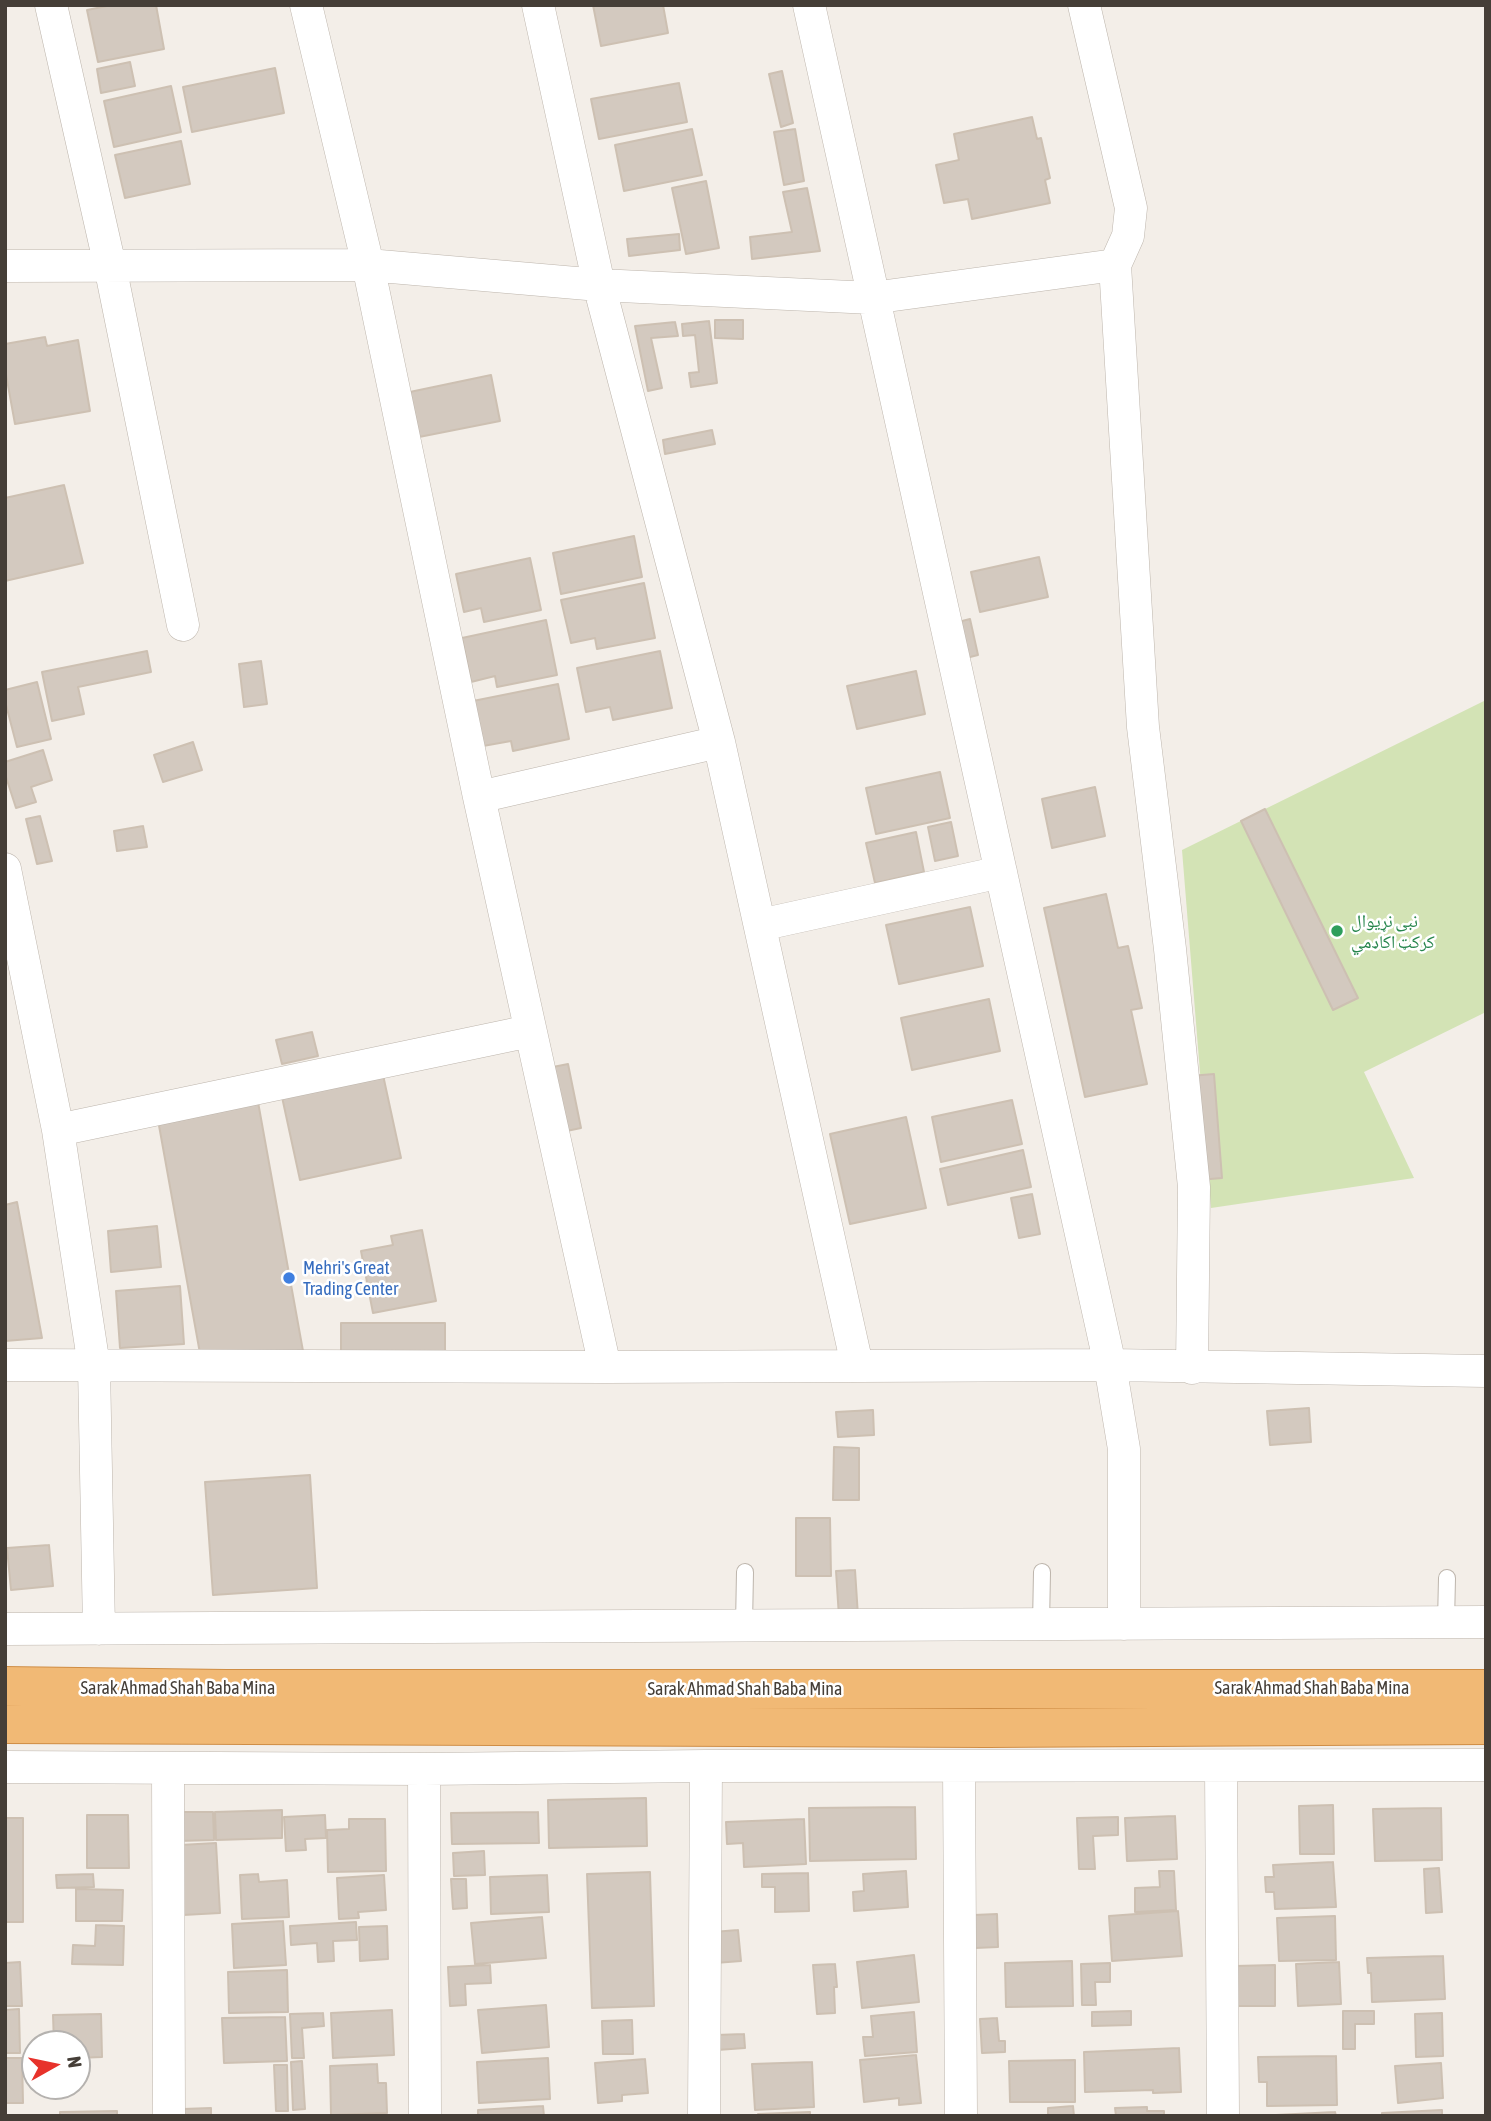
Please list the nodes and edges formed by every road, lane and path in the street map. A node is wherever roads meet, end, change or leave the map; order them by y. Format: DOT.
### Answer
graph roads {
  1 [pos="51,5"];
  2 [pos="306,5"];
  3 [pos="538,5"];
  4 [pos="809,5"];
  5 [pos="1084,5"];
  6 [pos="368,265"];
  7 [pos="1115,265"];
  8 [pos="5,266"];
  9 [pos="110,266"];
  10 [pos="599,285"];
  11 [pos="872,298"];
  12 [pos="183,625"];
  13 [pos="719,742"];
  14 [pos="479,797"];
  15 [pos="5,869"];
  16 [pos="1001,872"];
  17 [pos="9,901"];
  18 [pos="760,925"];
  19 [pos="530,1031"];
  20 [pos="58,1130"];
  21 [pos="5,1365"];
  22 [pos="857,1365"];
  23 [pos="1110,1365"];
  24 [pos="94,1366"];
  25 [pos="605,1367"];
  26 [pos="1192,1368"];
  27 [pos="1486,1371"];
  28 [pos="745,1572"];
  29 [pos="1042,1572"];
  30 [pos="1447,1578"];
  31 [pos="1446,1622"];
  32 [pos="1486,1622"];
  33 [pos="1124,1623"];
  34 [pos="1041,1624"];
  35 [pos="744,1625"];
  36 [pos="5,1629"];
  37 [pos="99,1629"];
  38 [pos="5,1686"];
  39 [pos="1486,1689"];
  40 [pos="5,1724"];
  41 [pos="1486,1725"];
  42 [pos="1486,1765"];
  43 [pos="706,1766"];
  44 [pos="959,1766"];
  45 [pos="1221,1766"];
  46 [pos="5,1768"];
  47 [pos="168,1768"];
  48 [pos="424,1769"];
  49 [pos="169,2116"];
  50 [pos="425,2116"];
  51 [pos="704,2116"];
  52 [pos="961,2116"];
  53 [pos="1223,2116"];
  1 -- 9 [label="street"];
  2 -- 6 [label="street"];
  3 -- 10 [label="street"];
  4 -- 11 [label="street"];
  5 -- 7 [label="street"];
  6 -- 9 [label="street"];
  6 -- 10 [label="street"];
  6 -- 14 [label="street"];
  7 -- 11 [label="street"];
  7 -- 26 [label="street"];
  8 -- 9 [label="street"];
  9 -- 12 [label="street"];
  10 -- 11 [label="street"];
  10 -- 13 [label="street"];
  11 -- 16 [label="street"];
  13 -- 14 [label="street"];
  13 -- 18 [label="street"];
  14 -- 19 [label="street"];
  15 -- 17 [label="street"];
  16 -- 18 [label="street"];
  16 -- 23 [label="street"];
  17 -- 20 [label="street"];
  18 -- 22 [label="street"];
  19 -- 20 [label="street"];
  19 -- 25 [label="street"];
  20 -- 24 [label="street"];
  21 -- 24 [label="street"];
  22 -- 23 [label="street"];
  22 -- 25 [label="street"];
  23 -- 26 [label="street"];
  23 -- 33 [label="street"];
  24 -- 25 [label="street"];
  24 -- 37 [label="street"];
  26 -- 27 [label="street"];
  28 -- 35 [label="lane"];
  29 -- 34 [label="lane"];
  30 -- 31 [label="lane"];
  31 -- 32 [label="street"];
  31 -- 33 [label="street"];
  33 -- 34 [label="street"];
  34 -- 35 [label="street"];
  35 -- 37 [label="street"];
  36 -- 37 [label="street"];
  38 -- 39 [label="highway, Sarak Ahmad Shah Baba Mina"];
  40 -- 41 [label="highway"];
  42 -- 45 [label="street"];
  43 -- 44 [label="street"];
  43 -- 48 [label="street"];
  43 -- 51 [label="street"];
  44 -- 45 [label="street"];
  44 -- 52 [label="street"];
  45 -- 53 [label="street"];
  46 -- 47 [label="street"];
  47 -- 48 [label="street"];
  47 -- 49 [label="street"];
  48 -- 50 [label="street"];
}
